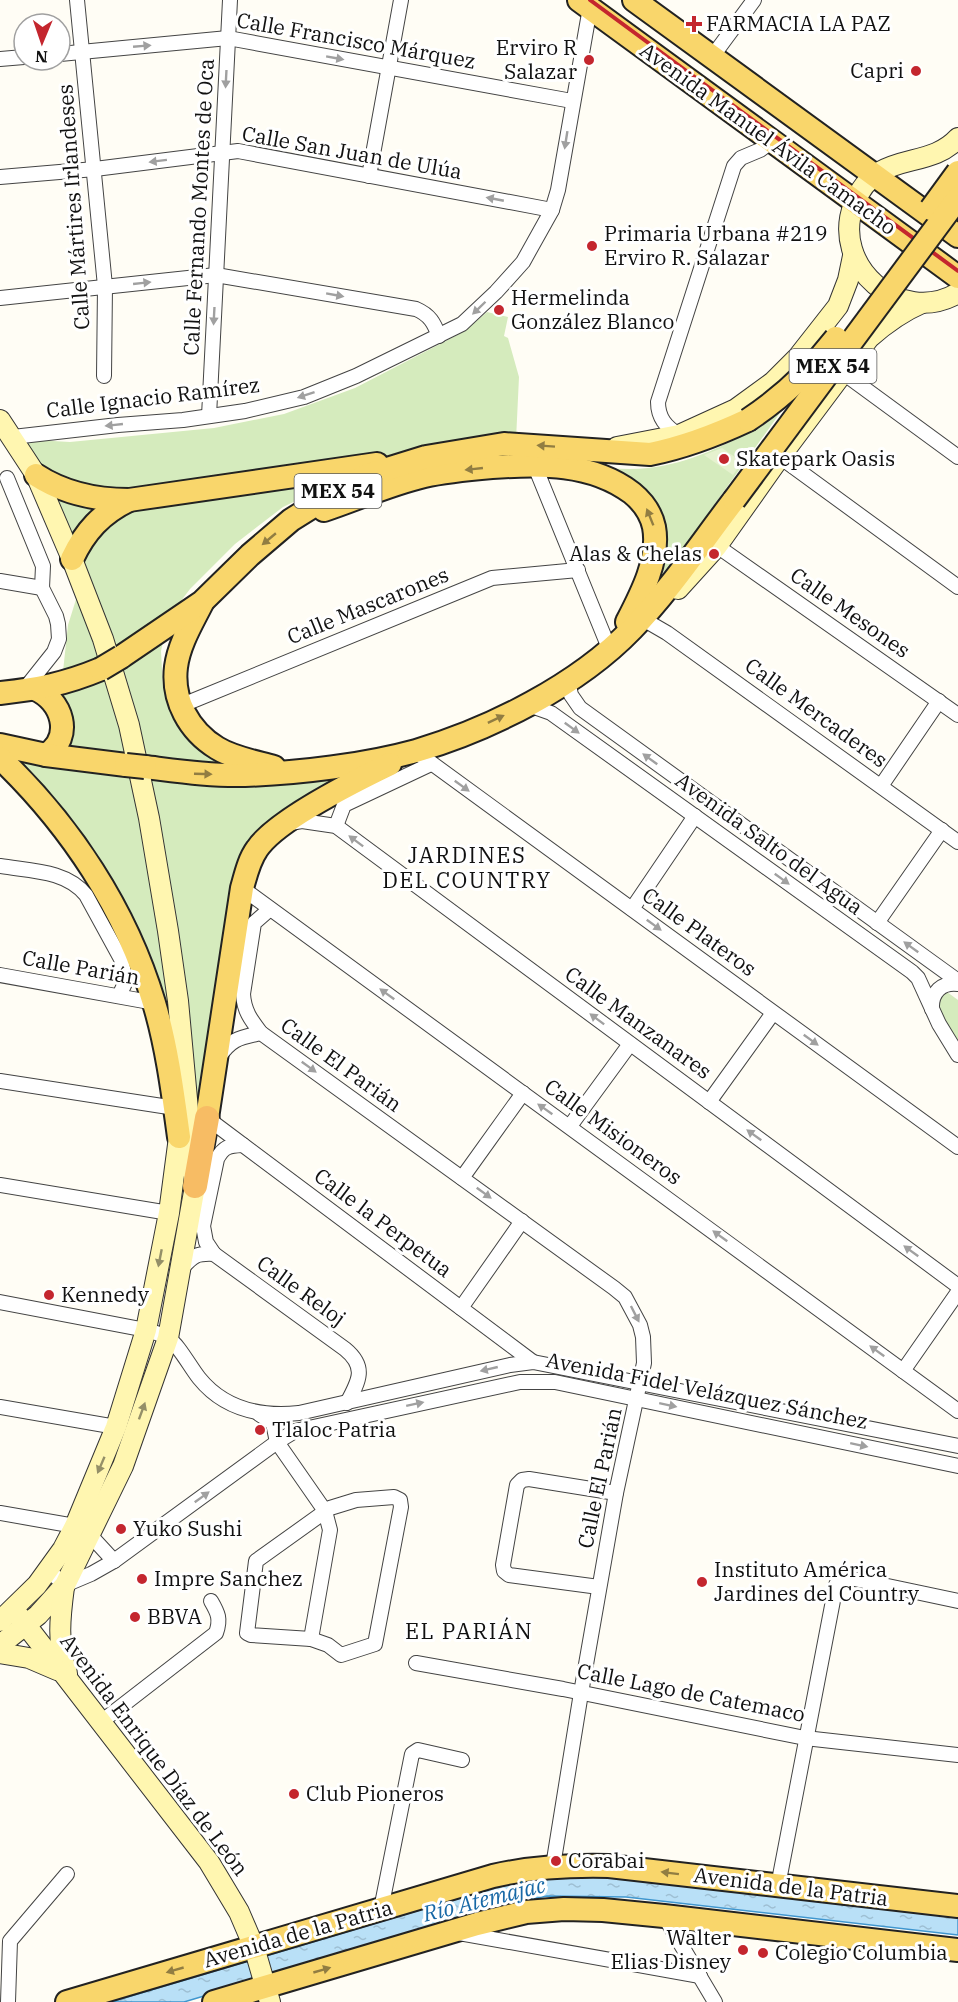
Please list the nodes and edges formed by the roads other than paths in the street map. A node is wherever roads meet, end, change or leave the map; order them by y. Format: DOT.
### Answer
graph roads {
  1 [pos="78,0"];
  2 [pos="230,0"];
  3 [pos="402,0"];
  4 [pos="634,0"];
  5 [pos="754,0"];
  6 [pos="587,3"];
  7 [pos="228,38"];
  8 [pos="84,52"];
  9 [pos="72,53"];
  10 [pos="712,57"];
  11 [pos="389,68"];
  12 [pos="573,101"];
  13 [pos="958,138"];
  14 [pos="771,142"];
  15 [pos="222,153"];
  16 [pos="916,159"];
  17 [pos="95,169"];
  18 [pos="958,170"];
  19 [pos="875,175"];
  20 [pos="369,176"];
  21 [pos="0,177"];
  22 [pos="958,198"];
  23 [pos="855,202"];
  24 [pos="552,210"];
  25 [pos="958,236"];
  26 [pos="853,256"];
  27 [pos="216,275"];
  28 [pos="958,278"];
  29 [pos="105,286"];
  30 [pos="958,293"];
  31 [pos="844,294"];
  32 [pos="0,298"];
  33 [pos="922,303"];
  34 [pos="882,327"];
  35 [pos="439,336"];
  36 [pos="842,372"];
  37 [pos="104,376"];
  38 [pos="209,416"];
  39 [pos="0,420"];
  40 [pos="679,435"];
  41 [pos="13,437"];
  42 [pos="604,450"];
  43 [pos="958,457"];
  44 [pos="780,458"];
  45 [pos="408,462"];
  46 [pos="534,464"];
  47 [pos="33,471"];
  48 [pos="4,478"];
  49 [pos="129,500"];
  50 [pos="291,520"];
  51 [pos="717,546"];
  52 [pos="72,559"];
  53 [pos="578,570"];
  54 [pos="0,581"];
  55 [pos="958,586"];
  56 [pos="42,588"];
  57 [pos="202,602"];
  58 [pos="640,626"];
  59 [pos="609,648"];
  60 [pos="568,681"];
  61 [pos="29,690"];
  62 [pos="0,693"];
  63 [pos="939,701"];
  64 [pos="180,706"];
  65 [pos="520,708"];
  66 [pos="958,715"];
  67 [pos="0,746"];
  68 [pos="46,755"];
  69 [pos="423,757"];
  70 [pos="0,758"];
  71 [pos="295,771"];
  72 [pos="881,786"];
  73 [pos="340,799"];
  74 [pos="694,816"];
  75 [pos="284,824"];
  76 [pos="336,826"];
  77 [pos="942,830"];
  78 [pos="760,838"];
  79 [pos="958,842"];
  80 [pos="80,849"];
  81 [pos="747,854"];
  82 [pos="0,866"];
  83 [pos="59,876"];
  84 [pos="242,888"];
  85 [pos="270,909"];
  86 [pos="632,909"];
  87 [pos="877,923"];
  88 [pos="0,975"];
  89 [pos="958,983"];
  90 [pos="118,996"];
  91 [pos="154,1003"];
  92 [pos="932,1009"];
  93 [pos="773,1013"];
  94 [pos="261,1033"];
  95 [pos="630,1044"];
  96 [pos="958,1055"];
  97 [pos="217,1060"];
  98 [pos="0,1081"];
  99 [pos="523,1093"];
  100 [pos="180,1102"];
  101 [pos="709,1102"];
  102 [pos="207,1118"];
  103 [pos="570,1126"];
  104 [pos="179,1137"];
  105 [pos="243,1145"];
  106 [pos="958,1148"];
  107 [pos="462,1178"];
  108 [pos="0,1185"];
  109 [pos="195,1186"];
  110 [pos="169,1213"];
  111 [pos="522,1221"];
  112 [pos="214,1254"];
  113 [pos="181,1269"];
  114 [pos="958,1286"];
  115 [pos="958,1292"];
  116 [pos="0,1302"];
  117 [pos="461,1308"];
  118 [pos="146,1330"];
  119 [pos="168,1338"];
  120 [pos="533,1362"];
  121 [pos="903,1371"];
  122 [pos="640,1382"];
  123 [pos="637,1399"];
  124 [pos="347,1402"];
  125 [pos="0,1407"];
  126 [pos="958,1411"];
  127 [pos="257,1413"];
  128 [pos="116,1426"];
  129 [pos="277,1442"];
  130 [pos="958,1446"];
  131 [pos="958,1466"];
  132 [pos="616,1492"];
  133 [pos="325,1511"];
  134 [pos="0,1513"];
  135 [pos="83,1531"];
  136 [pos="114,1561"];
  137 [pos="48,1571"];
  138 [pos="65,1585"];
  139 [pos="599,1587"];
  140 [pos="211,1601"];
  141 [pos="958,1601"];
  142 [pos="7,1615"];
  143 [pos="26,1625"];
  144 [pos="311,1639"];
  145 [pos="0,1645"];
  146 [pos="0,1653"];
  147 [pos="416,1663"];
  148 [pos="67,1678"];
  149 [pos="580,1693"];
  150 [pos="101,1722"];
  151 [pos="806,1738"];
  152 [pos="958,1755"];
  153 [pos="462,1760"];
  154 [pos="553,1866"];
  155 [pos="67,1874"];
  156 [pos="778,1886"];
  157 [pos="958,1906"];
  158 [pos="381,1909"];
  159 [pos="664,1916"];
  160 [pos="451,1932"];
  161 [pos="254,1949"];
  162 [pos="958,1950"];
  163 [pos="700,1976"];
  164 [pos="266,1990"];
  165 [pos="8,2002"];
  166 [pos="68,2002"];
  167 [pos="214,2002"];
  168 [pos="716,2002"];
  1 -- 8 [label="street, Calle Mártires Irlandeses"];
  2 -- 7 [label="street, Calle Fernando Montes de Oca"];
  3 -- 11 [label="street"];
  4 -- 10 [label="main road, Avenida Manuel Ávila Camacho"];
  5 -- 10 [label="street"];
  6 -- 12 [label="street, Calle Ignacio Ramírez"];
  6 -- 14 [label="main road, Avenida Manuel Ávila Camacho"];
  8 -- 7 [label="street, Calle Francisco Márquez, one-way"];
  7 -- 11 [label="street, Calle Francisco Márquez, one-way"];
  7 -- 15 [label="street, Calle Fernando Montes de Oca, one-way"];
  8 -- 9 [label="street, Calle Francisco Márquez"];
  8 -- 17 [label="street, Calle Mártires Irlandeses"];
  10 -- 19 [label="main road, Avenida Manuel Ávila Camacho"];
  11 -- 12 [label="street, Calle Francisco Márquez"];
  11 -- 20 [label="street"];
  12 -- 24 [label="street, Calle Ignacio Ramírez, one-way"];
  13 -- 16 [label="main road"];
  14 -- 23 [label="main road, Avenida Manuel Ávila Camacho"];
  14 -- 40 [label="street"];
  15 -- 17 [label="street, Calle San Juan de Ulúa, one-way"];
  15 -- 20 [label="street, Calle San Juan de Ulúa"];
  15 -- 27 [label="street, Calle Fernando Montes de Oca"];
  16 -- 18 [label="main road"];
  16 -- 19 [label="main road"];
  17 -- 21 [label="street, Calle San Juan de Ulúa"];
  17 -- 29 [label="street, Calle Mártires Irlandeses"];
  18 -- 42 [label="main road, MEX 54, bridge"];
  19 -- 23 [label="main road"];
  19 -- 25 [label="main road, Avenida Manuel Ávila Camacho"];
  24 -- 20 [label="street, Calle San Juan de Ulúa, one-way"];
  22 -- 58 [label="main road, MEX 54, bridge"];
  23 -- 26 [label="main road"];
  23 -- 28 [label="main road, Avenida Manuel Ávila Camacho"];
  24 -- 35 [label="street, Calle Ignacio Ramírez, one-way"];
  26 -- 31 [label="main road, MEX 54"];
  26 -- 33 [label="main road"];
  29 -- 27 [label="street, one-way"];
  27 -- 35 [label="street, one-way"];
  27 -- 38 [label="street, Calle Fernando Montes de Oca, one-way"];
  29 -- 32 [label="street"];
  29 -- 37 [label="street, Calle Mártires Irlandeses"];
  30 -- 33 [label="main road"];
  31 -- 34 [label="main road"];
  31 -- 40 [label="main road, MEX 54"];
  33 -- 34 [label="main road, MEX 54"];
  34 -- 36 [label="main road, MEX 54"];
  35 -- 38 [label="street, Calle Ignacio Ramírez, one-way"];
  36 -- 43 [label="street"];
  36 -- 44 [label="main road, MEX 54"];
  38 -- 41 [label="street, Calle Ignacio Ramírez, one-way"];
  39 -- 41 [label="main road"];
  40 -- 42 [label="main road, MEX 54"];
  41 -- 47 [label="main road"];
  42 -- 45 [label="main road, MEX 54, one-way"];
  44 -- 51 [label="main road, MEX 54"];
  44 -- 55 [label="street"];
  45 -- 49 [label="main road"];
  45 -- 50 [label="main road, MEX 54"];
  46 -- 50 [label="main road, one-way"];
  46 -- 53 [label="street"];
  59 -- 46 [label="main road, one-way"];
  47 -- 48 [label="street"];
  47 -- 49 [label="main road"];
  47 -- 52 [label="main road"];
  48 -- 56 [label="street"];
  49 -- 52 [label="main road"];
  50 -- 57 [label="main road, MEX 54, one-way"];
  51 -- 58 [label="main road, MEX 54"];
  51 -- 63 [label="street, Calle Mesones"];
  52 -- 100 [label="main road"];
  53 -- 59 [label="street"];
  53 -- 64 [label="street, Calle Mascarones"];
  54 -- 56 [label="street"];
  56 -- 61 [label="street"];
  57 -- 61 [label="main road, MEX 54, bridge"];
  57 -- 64 [label="main road"];
  58 -- 59 [label="main road, MEX 54"];
  58 -- 72 [label="street, Calle Mercaderes"];
  59 -- 60 [label="main road, MEX 54"];
  60 -- 65 [label="main road, MEX 54"];
  78 -- 60 [label="street, Avenida Salto del Agua, one-way"];
  61 -- 62 [label="main road, MEX 54"];
  61 -- 68 [label="main road"];
  63 -- 66 [label="street, Calle Mesones"];
  63 -- 72 [label="street"];
  64 -- 71 [label="main road"];
  69 -- 65 [label="main road, MEX 54, one-way"];
  65 -- 74 [label="street, Avenida Salto del Agua, one-way"];
  67 -- 68 [label="main road, MEX 54"];
  68 -- 71 [label="main road, MEX 54, one-way"];
  69 -- 71 [label="main road, MEX 54"];
  69 -- 73 [label="main road"];
  69 -- 86 [label="street, Calle Plateros, one-way"];
  70 -- 80 [label="main road"];
  72 -- 77 [label="street, Calle Mercaderes"];
  73 -- 75 [label="main road"];
  73 -- 76 [label="street"];
  74 -- 81 [label="street, Avenida Salto del Agua"];
  74 -- 86 [label="street"];
  75 -- 76 [label="street, Calle Manzanares"];
  75 -- 84 [label="main road"];
  95 -- 76 [label="street, Calle Manzanares, one-way"];
  77 -- 79 [label="street, Calle Mercaderes"];
  77 -- 87 [label="street"];
  78 -- 81 [label="street"];
  78 -- 87 [label="street, Avenida Salto del Agua"];
  80 -- 83 [label="street"];
  80 -- 91 [label="main road"];
  81 -- 92 [label="street, Avenida Salto del Agua, one-way"];
  82 -- 83 [label="street"];
  83 -- 90 [label="street"];
  84 -- 85 [label="street, Calle Misioneros"];
  84 -- 97 [label="main road"];
  85 -- 94 [label="street"];
  99 -- 85 [label="street, Calle Misioneros, one-way"];
  86 -- 93 [label="street, Calle Plateros, one-way"];
  89 -- 87 [label="street, Avenida Salto del Agua, one-way"];
  88 -- 90 [label="street, Calle Parián"];
  89 -- 92 [label="street"];
  90 -- 91 [label="street, Calle Parián"];
  91 -- 100 [label="main road"];
  92 -- 96 [label="street, Avenida Salto del Agua"];
  93 -- 101 [label="street"];
  93 -- 106 [label="street, Calle Plateros, one-way"];
  94 -- 97 [label="street"];
  94 -- 107 [label="street, Calle El Parián, one-way"];
  95 -- 101 [label="street, Calle Manzanares"];
  95 -- 103 [label="street"];
  97 -- 102 [label="main road"];
  98 -- 100 [label="street"];
  103 -- 99 [label="street, Calle Misioneros, one-way"];
  99 -- 107 [label="street"];
  100 -- 104 [label="main road"];
  100 -- 109 [label="main road"];
  114 -- 101 [label="street, Calle Manzanares, one-way"];
  102 -- 105 [label="street, Calle la Perpetua"];
  102 -- 109 [label="highway"];
  121 -- 103 [label="street, Calle Misioneros, one-way"];
  104 -- 110 [label="main road"];
  105 -- 112 [label="street"];
  105 -- 117 [label="street, Calle la Perpetua"];
  107 -- 111 [label="street, Calle El Parián, one-way"];
  108 -- 110 [label="street"];
  109 -- 113 [label="main road"];
  110 -- 118 [label="main road, one-way"];
  111 -- 117 [label="street"];
  111 -- 122 [label="street, Calle El Parián, one-way"];
  112 -- 113 [label="street"];
  112 -- 124 [label="street, Calle Reloj"];
  113 -- 119 [label="main road"];
  115 -- 121 [label="street"];
  116 -- 118 [label="street"];
  117 -- 120 [label="street, Calle la Perpetua"];
  118 -- 119 [label="street"];
  118 -- 128 [label="main road"];
  119 -- 127 [label="street"];
  135 -- 119 [label="main road, one-way"];
  120 -- 122 [label="street, Avenida Fidel Velázquez Sánchez"];
  120 -- 124 [label="street, Avenida Fidel Velázquez Sánchez, one-way"];
  121 -- 126 [label="street, Calle Misioneros"];
  122 -- 123 [label="street, Calle El Parián"];
  122 -- 130 [label="street, Avenida Fidel Velázquez Sánchez"];
  129 -- 123 [label="street, Avenida Fidel Velázquez Sánchez, one-way"];
  123 -- 131 [label="street, Avenida Fidel Velázquez Sánchez, one-way"];
  123 -- 132 [label="street, Calle El Parián"];
  124 -- 127 [label="street, Avenida Fidel Velázquez Sánchez"];
  125 -- 128 [label="street"];
  127 -- 129 [label="street"];
  128 -- 135 [label="main road, one-way"];
  129 -- 133 [label="street"];
  136 -- 129 [label="street, Avenida Fidel Velázquez Sánchez, one-way"];
  132 -- 139 [label="street, Calle El Parián"];
  132 -- 139 [label="street"];
  133 -- 144 [label="street"];
  133 -- 144 [label="street"];
  133 -- 144 [label="street"];
  134 -- 135 [label="street"];
  135 -- 136 [label="street"];
  135 -- 137 [label="main road"];
  135 -- 138 [label="main road"];
  136 -- 138 [label="street, Avenida Fidel Velázquez Sánchez"];
  137 -- 138 [label="street"];
  137 -- 142 [label="main road"];
  138 -- 143 [label="main road"];
  138 -- 148 [label="main road"];
  139 -- 149 [label="street, Calle El Parián"];
  140 -- 150 [label="street"];
  141 -- 151 [label="street"];
  142 -- 143 [label="main road, Avenida Enrique Díaz de León"];
  143 -- 145 [label="main road"];
  143 -- 148 [label="main road, Avenida Enrique Díaz de León"];
  146 -- 148 [label="main road"];
  147 -- 149 [label="street, Calle Lago de Catemaco"];
  148 -- 150 [label="main road, Avenida Enrique Díaz de León"];
  149 -- 151 [label="street, Calle Lago de Catemaco"];
  149 -- 154 [label="street, Calle El Parián"];
  150 -- 161 [label="main road, Avenida Enrique Díaz de León"];
  151 -- 152 [label="street, Calle Lago de Catemaco"];
  151 -- 156 [label="street"];
  153 -- 158 [label="street"];
  156 -- 154 [label="main road, Avenida de la Patria, one-way"];
  154 -- 158 [label="main road, Avenida de la Patria"];
  155 -- 165 [label="street"];
  156 -- 157 [label="main road, Avenida de la Patria"];
  158 -- 161 [label="main road, Avenida de la Patria"];
  159 -- 160 [label="main road, Avenida de la Patria"];
  159 -- 162 [label="main road, Avenida de la Patria"];
  159 -- 163 [label="street"];
  160 -- 163 [label="street, Avenida de la Patria"];
  164 -- 160 [label="main road, Avenida de la Patria, one-way"];
  161 -- 164 [label="main road, Avenida Enrique Díaz de León"];
  161 -- 166 [label="main road, Avenida de la Patria, one-way"];
  163 -- 168 [label="street"];
  164 -- 167 [label="main road, Avenida de la Patria"];
}
